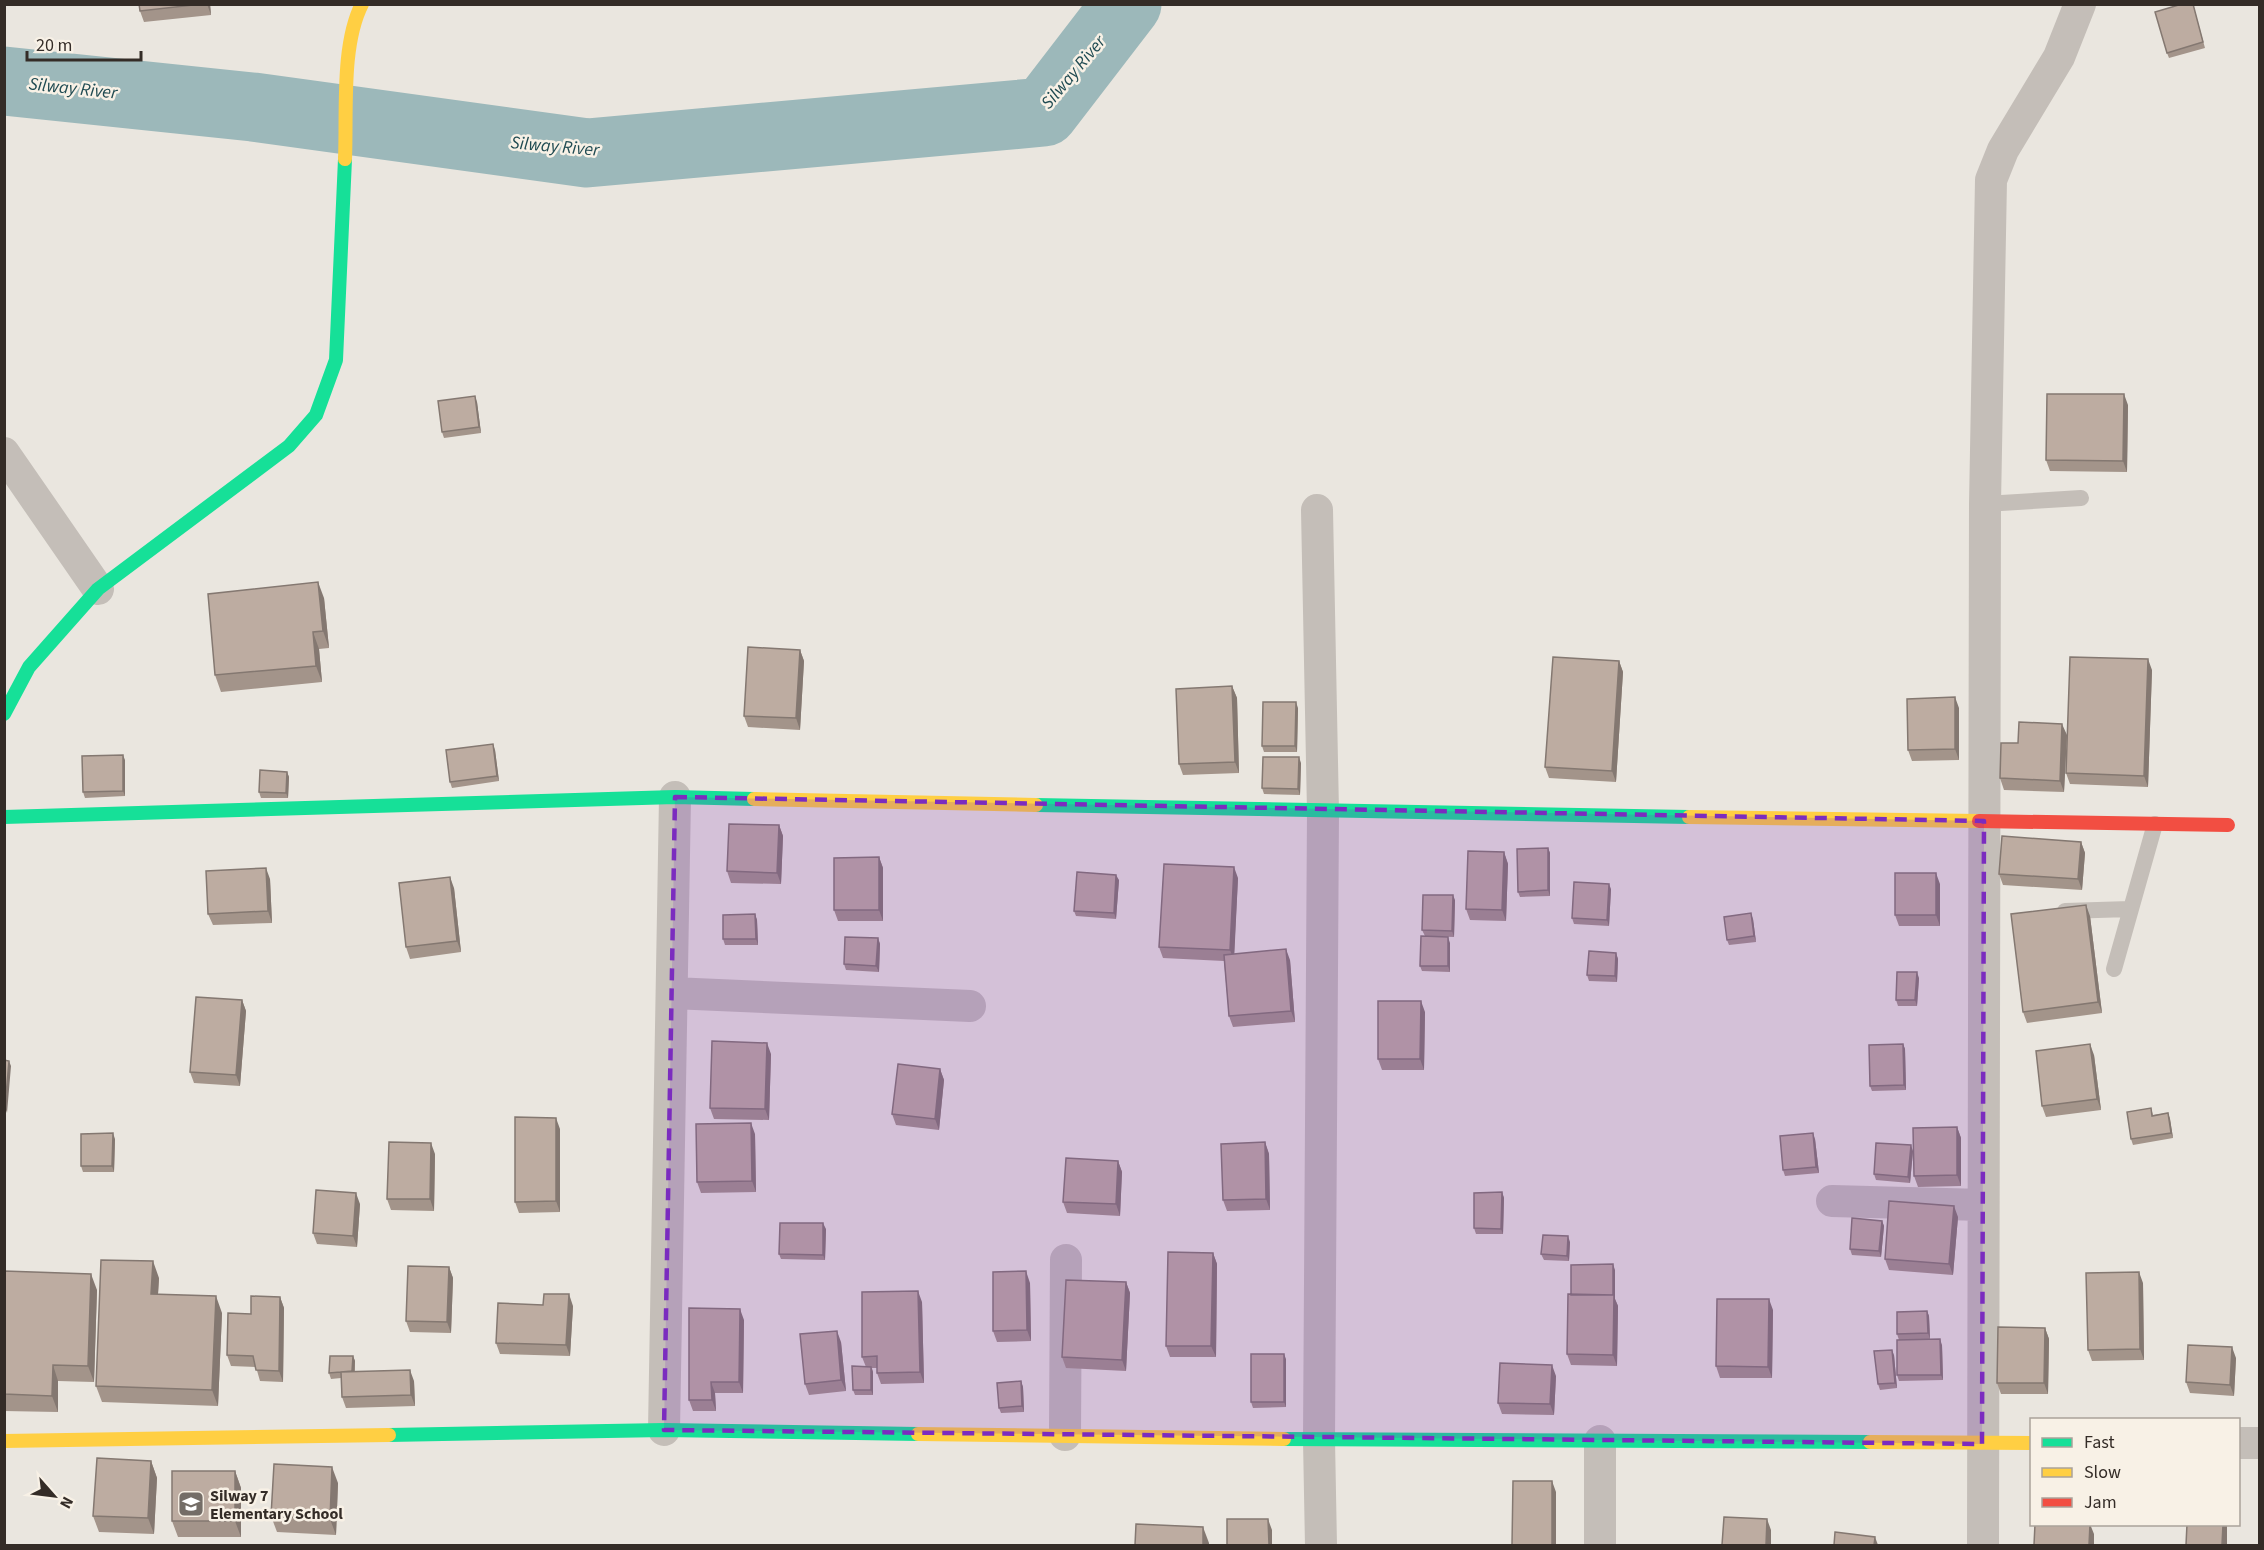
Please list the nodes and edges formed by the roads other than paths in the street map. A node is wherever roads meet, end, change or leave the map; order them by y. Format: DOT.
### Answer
graph roads {
  1 [pos="2080,4"];
  2 [pos="352,8"];
  3 [pos="4,453"];
  4 [pos="2081,498"];
  5 [pos="1985,504"];
  6 [pos="1317,510"];
  7 [pos="98,589"];
  8 [pos="4,714"];
  9 [pos="675,797"];
  10 [pos="1323,812"];
  11 [pos="4,817"];
  12 [pos="1984,821"];
  13 [pos="2156,824"];
  14 [pos="2228,825"];
  15 [pos="2130,909"];
  16 [pos="2044,912"];
  17 [pos="2114,969"];
  18 [pos="672,993"];
  19 [pos="970,1006"];
  20 [pos="1832,1201"];
  21 [pos="1983,1205"];
  22 [pos="1066,1260"];
  23 [pos="664,1430"];
  24 [pos="1065,1435"];
  25 [pos="1319,1440"];
  26 [pos="4,1441"];
  27 [pos="1600,1442"];
  28 [pos="2030,1443"];
  29 [pos="2240,1443"];
  30 [pos="2259,1443"];
  31 [pos="1982,1444"];
  32 [pos="1321,1545"];
  33 [pos="1600,1545"];
  34 [pos="1983,1545"];
  1 -- 5 [label="street"];
  2 -- 7 [label="street"];
  3 -- 7 [label="street"];
  4 -- 5 [label="lane"];
  5 -- 12 [label="street"];
  6 -- 10 [label="street"];
  7 -- 8 [label="street"];
  9 -- 10 [label="street"];
  9 -- 11 [label="street"];
  9 -- 18 [label="street"];
  10 -- 12 [label="street"];
  10 -- 25 [label="street"];
  12 -- 13 [label="street"];
  12 -- 21 [label="street"];
  13 -- 14 [label="street"];
  13 -- 15 [label="lane"];
  15 -- 16 [label="lane"];
  15 -- 17 [label="lane"];
  18 -- 19 [label="street"];
  18 -- 23 [label="street"];
  20 -- 21 [label="street"];
  21 -- 31 [label="street"];
  22 -- 24 [label="street"];
  23 -- 24 [label="street"];
  23 -- 26 [label="street"];
  24 -- 25 [label="street"];
  25 -- 27 [label="street"];
  25 -- 32 [label="street"];
  27 -- 31 [label="street"];
  27 -- 33 [label="street"];
  28 -- 31 [label="street"];
  29 -- 30 [label="street"];
  31 -- 34 [label="street"];
}
